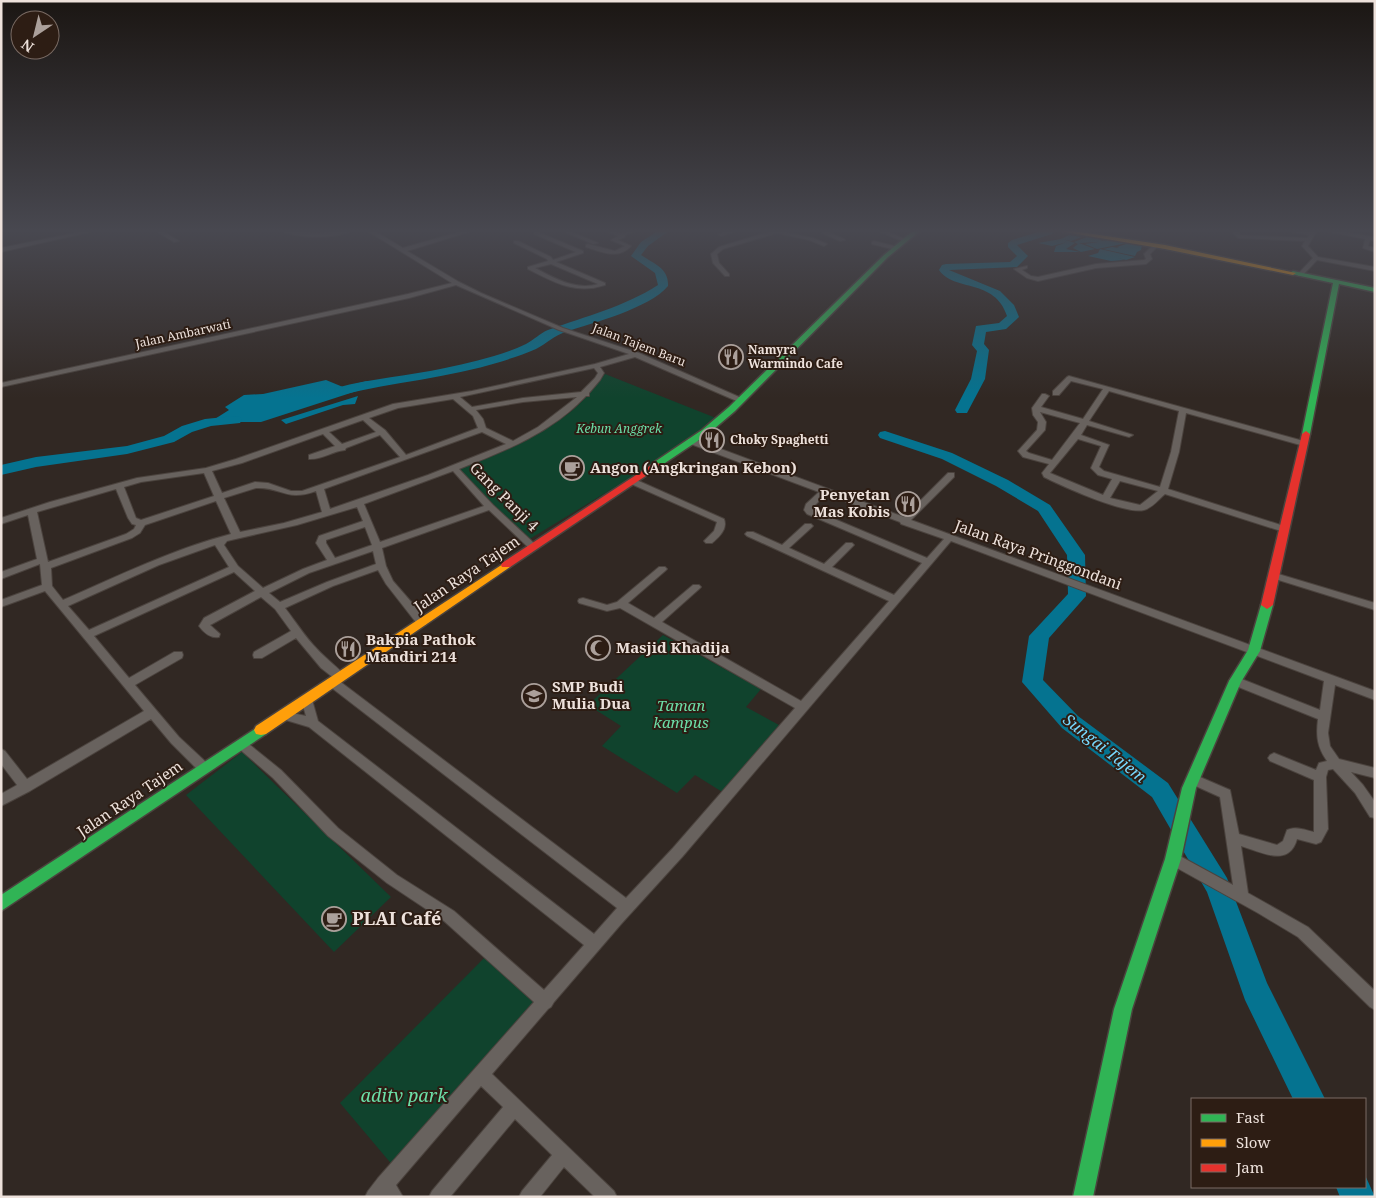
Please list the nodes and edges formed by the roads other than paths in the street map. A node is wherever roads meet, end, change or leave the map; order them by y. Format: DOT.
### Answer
graph roads {
  1 [pos="446,286"];
  2 [pos="464,286"];
  3 [pos="570,286"];
  4 [pos="597,286"];
  5 [pos="858,286"];
  6 [pos="1335,286"];
  7 [pos="1358,286"];
  8 [pos="1360,286"];
  9 [pos="1375,289"];
  10 [pos="637,354"];
  11 [pos="596,366"];
  12 [pos="1,385"];
  13 [pos="1107,388"];
  14 [pos="1056,393"];
  15 [pos="586,394"];
  16 [pos="454,396"];
  17 [pos="1045,396"];
  18 [pos="742,400"];
  19 [pos="1036,408"];
  20 [pos="472,409"];
  21 [pos="1183,410"];
  22 [pos="364,417"];
  23 [pos="1086,422"];
  24 [pos="482,429"];
  25 [pos="324,431"];
  26 [pos="382,432"];
  27 [pos="1129,435"];
  28 [pos="1076,436"];
  29 [pos="691,441"];
  30 [pos="513,444"];
  31 [pos="1304,444"];
  32 [pos="342,448"];
  33 [pos="312,457"];
  34 [pos="405,458"];
  35 [pos="1054,463"];
  36 [pos="454,468"];
  37 [pos="207,470"];
  38 [pos="951,475"];
  39 [pos="1117,478"];
  40 [pos="632,481"];
  41 [pos="120,486"];
  42 [pos="319,487"];
  43 [pos="1163,490"];
  44 [pos="825,491"];
  45 [pos="218,497"];
  46 [pos="1105,498"];
  47 [pos="360,504"];
  48 [pos="490,506"];
  49 [pos="32,511"];
  50 [pos="327,513"];
  51 [pos="1,521"];
  52 [pos="904,522"];
  53 [pos="142,523"];
  54 [pos="367,523"];
  55 [pos="808,526"];
  56 [pos="1284,529"];
  57 [pos="750,534"];
  58 [pos="237,536"];
  59 [pos="949,538"];
  60 [pos="223,540"];
  61 [pos="709,541"];
  62 [pos="849,545"];
  63 [pos="377,546"];
  64 [pos="534,547"];
  65 [pos="783,549"];
  66 [pos="332,561"];
  67 [pos="930,562"];
  68 [pos="44,563"];
  69 [pos="381,566"];
  70 [pos="235,568"];
  71 [pos="825,568"];
  72 [pos="662,569"];
  73 [pos="1,576"];
  74 [pos="1275,576"];
  75 [pos="47,587"];
  76 [pos="696,587"];
  77 [pos="262,592"];
  78 [pos="896,600"];
  79 [pos="583,601"];
  80 [pos="1,604"];
  81 [pos="62,604"];
  82 [pos="621,604"];
  83 [pos="279,607"];
  84 [pos="1375,607"];
  85 [pos="422,622"];
  86 [pos="655,623"];
  87 [pos="298,632"];
  88 [pos="215,634"];
  89 [pos="86,635"];
  90 [pos="1254,651"];
  91 [pos="178,655"];
  92 [pos="258,655"];
  93 [pos="336,680"];
  94 [pos="1330,680"];
  95 [pos="1235,682"];
  96 [pos="129,683"];
  97 [pos="1375,696"];
  98 [pos="307,699"];
  99 [pos="802,707"];
  100 [pos="153,712"];
  101 [pos="283,715"];
  102 [pos="1324,717"];
  103 [pos="313,723"];
  104 [pos="241,744"];
  105 [pos="1,754"];
  106 [pos="1274,758"];
  107 [pos="1336,763"];
  108 [pos="204,768"];
  109 [pos="1375,773"];
  110 [pos="1320,777"];
  111 [pos="1191,784"];
  112 [pos="26,787"];
  113 [pos="1,802"];
  114 [pos="1375,813"];
  115 [pos="1234,838"];
  116 [pos="1173,859"];
  117 [pos="1238,894"];
  118 [pos="1,904"];
  119 [pos="627,907"];
  120 [pos="595,944"];
  121 [pos="546,1002"];
  122 [pos="1375,1002"];
  123 [pos="480,1074"];
  124 [pos="514,1107"];
  125 [pos="564,1154"];
  126 [pos="384,1192"];
  127 [pos="438,1197"];
  128 [pos="528,1197"];
  129 [pos="608,1197"];
  130 [pos="1083,1197"];
  1 -- 12 [label="street, Jalan Ambarwati"];
  2 -- 10 [label="street, Jalan Tajem Baru"];
  3 -- 4 [label="street"];
  5 -- 18 [label="main road, Jalan Raya Tajem"];
  6 -- 31 [label="main road"];
  7 -- 9 [label="main road"];
  8 -- 9 [label="main road"];
  10 -- 11 [label="street"];
  10 -- 18 [label="street, Jalan Tajem Baru"];
  11 -- 15 [label="street"];
  11 -- 16 [label="street"];
  13 -- 14 [label="street"];
  13 -- 21 [label="street"];
  13 -- 23 [label="street"];
  15 -- 20 [label="street"];
  15 -- 30 [label="street"];
  16 -- 20 [label="street"];
  16 -- 22 [label="street"];
  17 -- 19 [label="street"];
  18 -- 29 [label="main road, Jalan Raya Tajem"];
  19 -- 23 [label="street"];
  19 -- 35 [label="street"];
  20 -- 24 [label="street"];
  21 -- 31 [label="street"];
  21 -- 43 [label="street"];
  22 -- 25 [label="street"];
  22 -- 26 [label="street"];
  23 -- 27 [label="street"];
  23 -- 28 [label="street"];
  24 -- 30 [label="street"];
  24 -- 34 [label="street"];
  25 -- 32 [label="street"];
  25 -- 37 [label="street"];
  26 -- 32 [label="street"];
  26 -- 34 [label="street"];
  28 -- 35 [label="street"];
  28 -- 39 [label="street"];
  29 -- 40 [label="main road, Jalan Raya Tajem"];
  29 -- 44 [label="street, Jalan Raya Pringgondani"];
  30 -- 36 [label="street"];
  31 -- 56 [label="main road"];
  32 -- 33 [label="street"];
  34 -- 42 [label="street"];
  35 -- 46 [label="street"];
  36 -- 47 [label="street"];
  36 -- 48 [label="street, Gang Panji 4"];
  37 -- 41 [label="street"];
  37 -- 45 [label="street"];
  38 -- 52 [label="street"];
  39 -- 43 [label="street"];
  39 -- 46 [label="street"];
  40 -- 61 [label="street"];
  40 -- 64 [label="main road, Jalan Raya Tajem"];
  41 -- 49 [label="street"];
  41 -- 53 [label="street"];
  42 -- 45 [label="street"];
  42 -- 50 [label="street"];
  43 -- 46 [label="street"];
  43 -- 56 [label="street"];
  44 -- 52 [label="street, Jalan Raya Pringgondani"];
  44 -- 67 [label="street"];
  45 -- 53 [label="street"];
  45 -- 58 [label="street"];
  47 -- 50 [label="street"];
  47 -- 54 [label="street"];
  48 -- 63 [label="street"];
  48 -- 64 [label="street, Gang Panji 4"];
  49 -- 51 [label="street"];
  49 -- 68 [label="street"];
  50 -- 58 [label="street"];
  52 -- 59 [label="street, Jalan Raya Pringgondani"];
  53 -- 68 [label="street"];
  54 -- 63 [label="street"];
  54 -- 66 [label="street"];
  55 -- 65 [label="street"];
  56 -- 74 [label="main road"];
  57 -- 65 [label="street"];
  58 -- 60 [label="street"];
  59 -- 67 [label="street"];
  59 -- 90 [label="street, Jalan Raya Pringgondani"];
  60 -- 70 [label="street"];
  60 -- 81 [label="street"];
  62 -- 71 [label="street"];
  63 -- 66 [label="street"];
  63 -- 69 [label="street"];
  64 -- 85 [label="main road, Jalan Raya Tajem"];
  65 -- 71 [label="street"];
  66 -- 77 [label="street"];
  67 -- 78 [label="street"];
  68 -- 73 [label="street"];
  68 -- 75 [label="street"];
  69 -- 83 [label="street"];
  69 -- 85 [label="street"];
  70 -- 77 [label="street"];
  70 -- 89 [label="street"];
  71 -- 78 [label="street"];
  72 -- 82 [label="street"];
  74 -- 84 [label="street"];
  74 -- 90 [label="main road"];
  75 -- 80 [label="street"];
  75 -- 81 [label="street"];
  76 -- 86 [label="street"];
  77 -- 83 [label="street"];
  77 -- 88 [label="street"];
  78 -- 99 [label="street"];
  79 -- 82 [label="street"];
  81 -- 89 [label="street"];
  82 -- 86 [label="street"];
  83 -- 87 [label="street"];
  85 -- 93 [label="main road, Jalan Raya Tajem"];
  86 -- 99 [label="street"];
  87 -- 92 [label="street"];
  87 -- 93 [label="street"];
  89 -- 96 [label="street"];
  90 -- 94 [label="street, Jalan Raya Pringgondani"];
  90 -- 95 [label="main road"];
  91 -- 96 [label="street"];
  93 -- 98 [label="main road, Jalan Raya Tajem"];
  93 -- 119 [label="street"];
  94 -- 97 [label="street, Jalan Raya Pringgondani"];
  94 -- 102 [label="street"];
  95 -- 102 [label="street"];
  95 -- 111 [label="main road"];
  96 -- 100 [label="street"];
  98 -- 101 [label="main road, Jalan Raya Tajem"];
  98 -- 103 [label="street"];
  99 -- 119 [label="street"];
  100 -- 108 [label="street"];
  100 -- 112 [label="street"];
  101 -- 103 [label="street"];
  101 -- 104 [label="main road, Jalan Raya Tajem"];
  102 -- 107 [label="street"];
  103 -- 120 [label="street"];
  104 -- 108 [label="main road, Jalan Raya Tajem"];
  104 -- 121 [label="street"];
  105 -- 112 [label="street"];
  106 -- 110 [label="street"];
  107 -- 109 [label="street"];
  107 -- 110 [label="street"];
  107 -- 114 [label="street"];
  108 -- 118 [label="main road, Jalan Raya Tajem"];
  110 -- 115 [label="street"];
  111 -- 115 [label="street"];
  111 -- 116 [label="main road"];
  112 -- 113 [label="street"];
  115 -- 117 [label="street"];
  116 -- 117 [label="street"];
  116 -- 130 [label="main road"];
  117 -- 122 [label="street"];
  119 -- 120 [label="street"];
  120 -- 121 [label="street"];
  121 -- 123 [label="street"];
  123 -- 124 [label="street"];
  123 -- 126 [label="street"];
  124 -- 125 [label="street"];
  124 -- 127 [label="street"];
  125 -- 128 [label="street"];
  125 -- 129 [label="street"];
}
